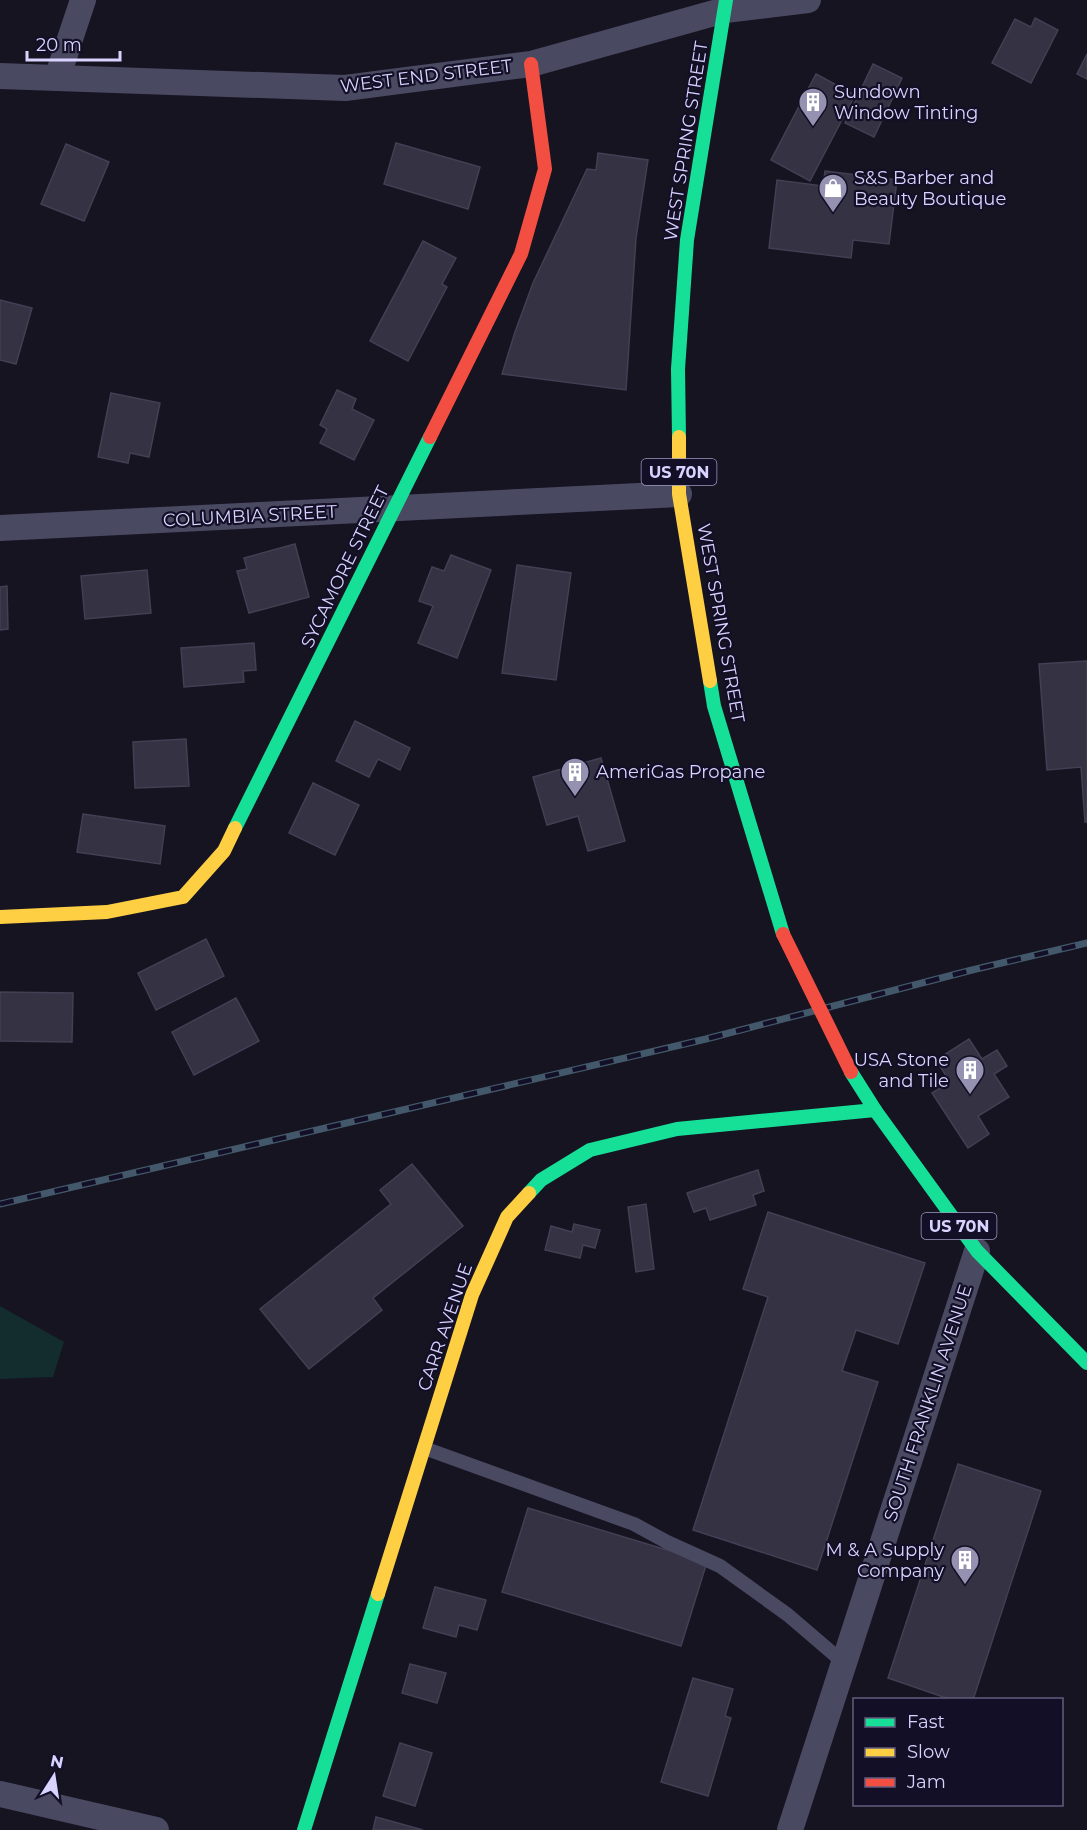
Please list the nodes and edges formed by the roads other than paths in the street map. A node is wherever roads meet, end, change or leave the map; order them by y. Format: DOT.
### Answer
graph roads {
  1 [pos="83,0"];
  2 [pos="808,0"];
  3 [pos="725,5"];
  4 [pos="531,63"];
  5 [pos="0,76"];
  6 [pos="57,78"];
  7 [pos="680,494"];
  8 [pos="394,509"];
  9 [pos="0,528"];
  10 [pos="0,917"];
  11 [pos="875,1110"];
  12 [pos="977,1251"];
  13 [pos="1087,1363"];
  14 [pos="424,1448"];
  15 [pos="844,1663"];
  16 [pos="0,1794"];
  17 [pos="156,1830"];
  18 [pos="304,1830"];
  19 [pos="790,1830"];
  1 -- 6 [label="street"];
  2 -- 3 [label="street, WEST END STREET"];
  3 -- 4 [label="street, WEST END STREET"];
  3 -- 7 [label="street, WEST SPRING STREET / US 70N"];
  4 -- 6 [label="street, WEST END STREET"];
  4 -- 8 [label="street, SYCAMORE STREET"];
  5 -- 6 [label="street, WEST END STREET"];
  7 -- 8 [label="street, COLUMBIA STREET"];
  7 -- 11 [label="street, WEST SPRING STREET / US 70N, bridge"];
  8 -- 9 [label="street, COLUMBIA STREET"];
  8 -- 10 [label="street, SYCAMORE STREET"];
  11 -- 12 [label="street, WEST SPRING STREET / US 70N"];
  11 -- 14 [label="street, CARR AVENUE"];
  12 -- 13 [label="street, WEST SPRING STREET / US 70N"];
  12 -- 15 [label="street, SOUTH FRANKLIN AVENUE"];
  14 -- 15 [label="lane"];
  14 -- 18 [label="street, CARR AVENUE"];
  15 -- 19 [label="street, SOUTH FRANKLIN AVENUE"];
  16 -- 17 [label="street"];
}
